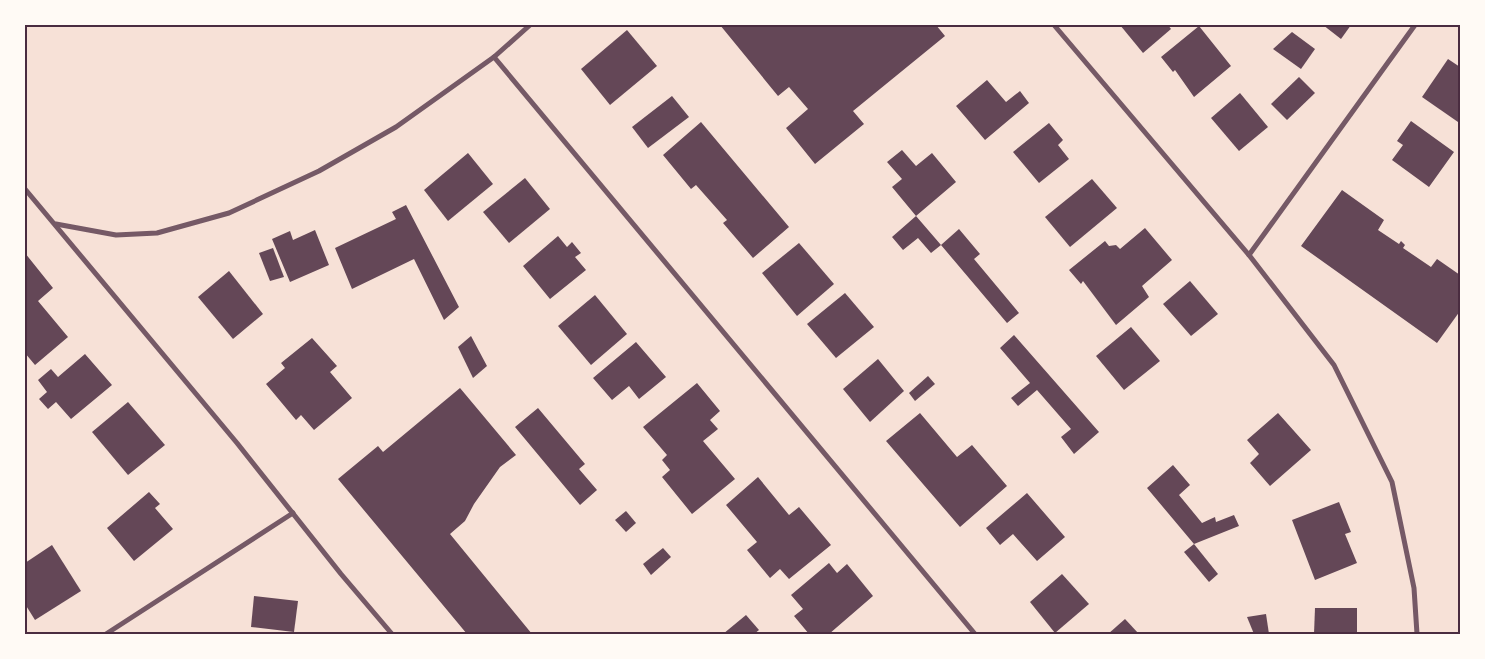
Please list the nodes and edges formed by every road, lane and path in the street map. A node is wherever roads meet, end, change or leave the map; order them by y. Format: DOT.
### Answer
graph roads {
  1 [pos="530,25"];
  2 [pos="1054,25"];
  3 [pos="1415,25"];
  4 [pos="494,57"];
  5 [pos="25,189"];
  6 [pos="56,224"];
  7 [pos="1249,255"];
  8 [pos="293,513"];
  9 [pos="106,634"];
  10 [pos="392,634"];
  11 [pos="975,634"];
  12 [pos="1417,634"];
  1 -- 4 [label="street"];
  2 -- 7 [label="street"];
  3 -- 7 [label="street"];
  4 -- 6 [label="street"];
  4 -- 11 [label="street"];
  5 -- 6 [label="street"];
  6 -- 8 [label="street"];
  7 -- 12 [label="street"];
  8 -- 9 [label="street"];
  8 -- 10 [label="street"];
}
